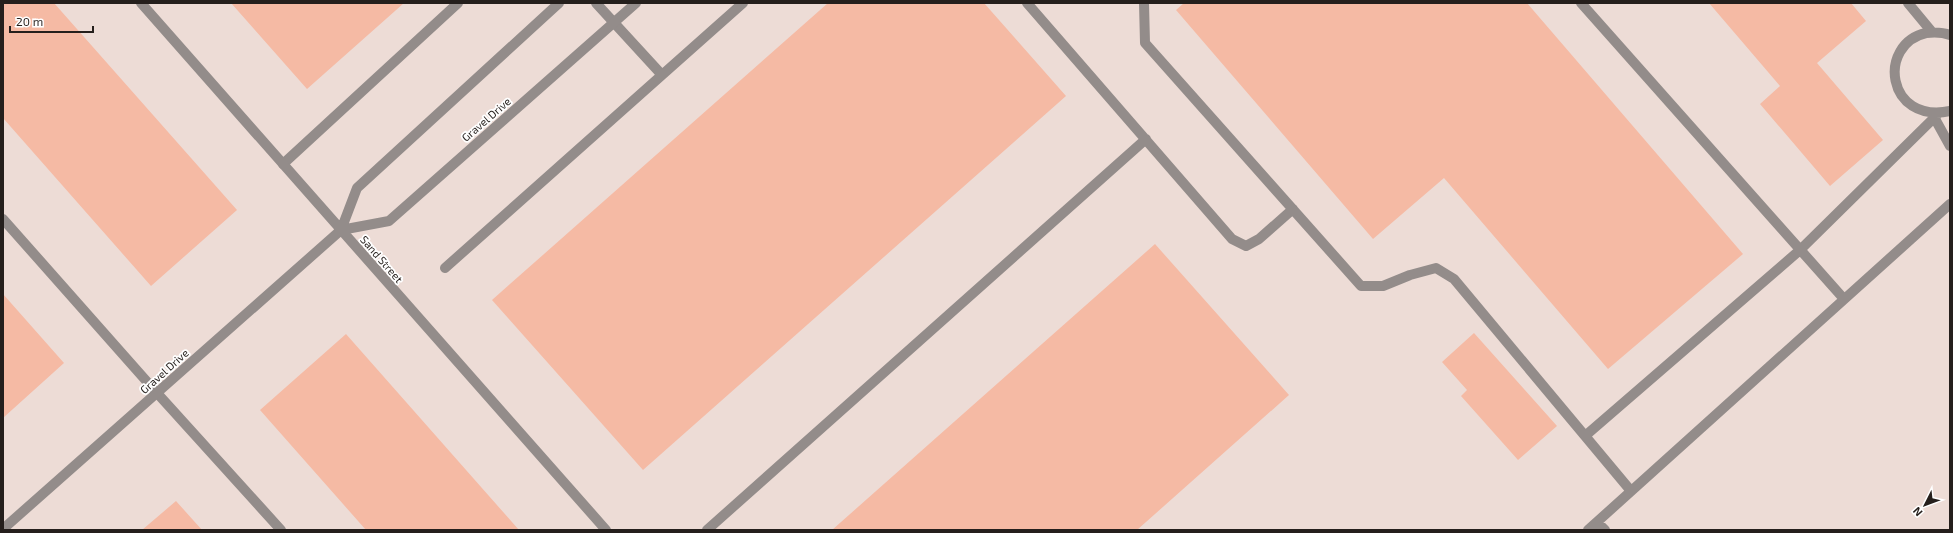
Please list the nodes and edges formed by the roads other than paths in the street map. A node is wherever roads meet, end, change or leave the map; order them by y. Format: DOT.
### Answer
graph roads {
  1 [pos="141,3"];
  2 [pos="458,3"];
  3 [pos="559,3"];
  4 [pos="596,3"];
  5 [pos="636,3"];
  6 [pos="743,3"];
  7 [pos="1027,3"];
  8 [pos="1144,3"];
  9 [pos="1581,3"];
  10 [pos="1908,3"];
  11 [pos="614,23"];
  12 [pos="1932,32"];
  13 [pos="1950,35"];
  14 [pos="662,75"];
  15 [pos="1950,111"];
  16 [pos="1936,116"];
  17 [pos="1146,139"];
  18 [pos="1950,146"];
  19 [pos="282,164"];
  20 [pos="1950,204"];
  21 [pos="1293,209"];
  22 [pos="3,219"];
  23 [pos="341,230"];
  24 [pos="1800,250"];
  25 [pos="445,268"];
  26 [pos="1844,299"];
  27 [pos="157,393"];
  28 [pos="1584,436"];
  29 [pos="1631,492"];
  30 [pos="1597,522"];
  31 [pos="3,529"];
  32 [pos="281,530"];
  33 [pos="606,530"];
  34 [pos="708,530"];
  35 [pos="1588,530"];
  36 [pos="1605,530"];
  1 -- 19 [label="street, Sand Street"];
  2 -- 19 [label="street"];
  3 -- 23 [label="street, Gravel Drive"];
  4 -- 11 [label="street"];
  5 -- 11 [label="street, Gravel Drive"];
  6 -- 14 [label="street"];
  7 -- 17 [label="street"];
  8 -- 21 [label="street"];
  9 -- 24 [label="street"];
  10 -- 12 [label="street"];
  11 -- 14 [label="street"];
  11 -- 23 [label="street, Gravel Drive"];
  12 -- 13 [label="street"];
  12 -- 16 [label="street"];
  14 -- 25 [label="street"];
  15 -- 16 [label="street"];
  16 -- 18 [label="street"];
  16 -- 24 [label="street"];
  17 -- 21 [label="street"];
  17 -- 34 [label="street"];
  19 -- 23 [label="street, Sand Street"];
  20 -- 26 [label="street"];
  21 -- 28 [label="street"];
  22 -- 27 [label="street"];
  23 -- 27 [label="street, Gravel Drive"];
  23 -- 33 [label="street, Sand Street"];
  24 -- 26 [label="street"];
  24 -- 28 [label="street"];
  26 -- 29 [label="street"];
  27 -- 31 [label="street, Gravel Drive"];
  27 -- 32 [label="street"];
  28 -- 29 [label="street"];
  29 -- 30 [label="street"];
  30 -- 35 [label="street"];
  30 -- 36 [label="street"];
}
